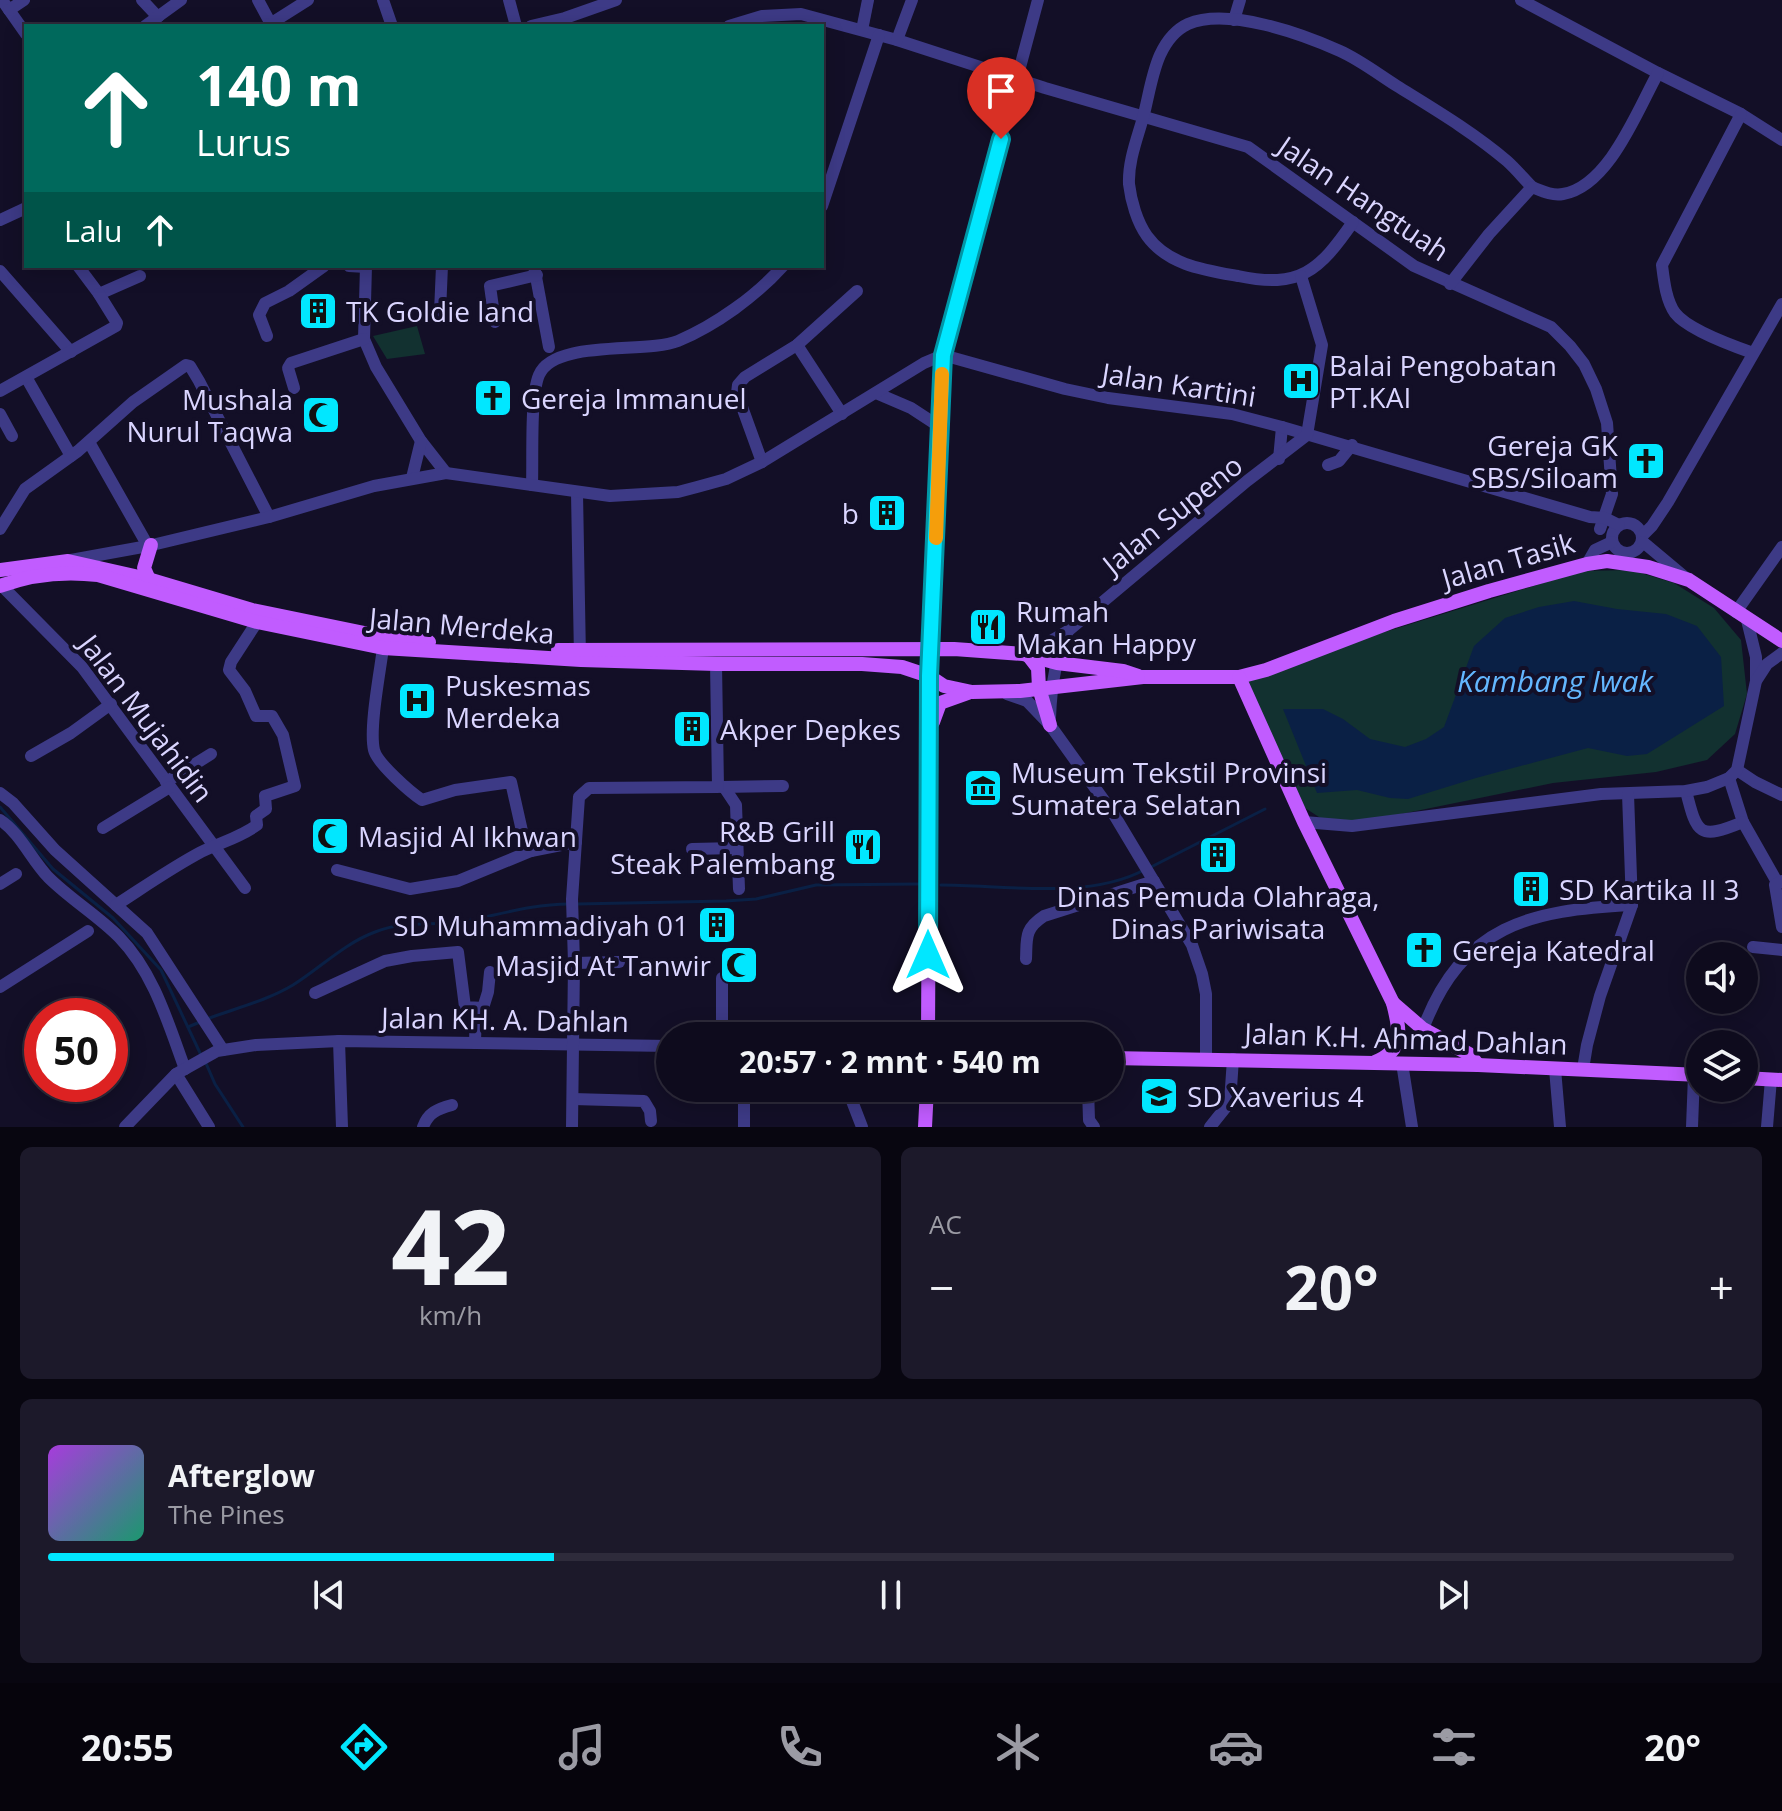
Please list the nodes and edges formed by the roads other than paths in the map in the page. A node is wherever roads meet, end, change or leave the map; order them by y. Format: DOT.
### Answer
graph roads {
  1 [pos="24,0"];
  2 [pos="142,0"];
  3 [pos="181,0"];
  4 [pos="258,0"];
  5 [pos="308,0"];
  6 [pos="383,0"];
  7 [pos="509,0"];
  8 [pos="799,0"];
  9 [pos="868,0"];
  10 [pos="912,0"];
  11 [pos="1038,0"];
  12 [pos="1240,0"];
  13 [pos="1521,0"];
  14 [pos="613,1"];
  15 [pos="6,5"];
  16 [pos="801,14"];
  17 [pos="161,15"];
  18 [pos="1234,20"];
  19 [pos="148,24"];
  20 [pos="270,24"];
  21 [pos="272,24"];
  22 [pos="391,24"];
  23 [pos="515,24"];
  24 [pos="540,24"];
  25 [pos="736,24"];
  26 [pos="862,30"];
  27 [pos="24,31"];
  28 [pos="879,35"];
  29 [pos="897,40"];
  30 [pos="1658,73"];
  31 [pos="1017,77"];
  32 [pos="1741,114"];
  33 [pos="1144,115"];
  34 [pos="1782,140"];
  35 [pos="1532,187"];
  36 [pos="824,200"];
  37 [pos="24,209"];
  38 [pos="0,220"];
  39 [pos="1353,222"];
  40 [pos="80,268"];
  41 [pos="321,268"];
  42 [pos="366,268"];
  43 [pos="442,268"];
  44 [pos="781,268"];
  45 [pos="535,270"];
  46 [pos="0,271"];
  47 [pos="140,276"];
  48 [pos="1301,276"];
  49 [pos="1450,284"];
  50 [pos="857,291"];
  51 [pos="99,294"];
  52 [pos="1782,304"];
  53 [pos="440,312"];
  54 [pos="495,322"];
  55 [pos="267,336"];
  56 [pos="364,339"];
  57 [pos="797,345"];
  58 [pos="549,347"];
  59 [pos="71,352"];
  60 [pos="1753,353"];
  61 [pos="943,355"];
  62 [pos="26,377"];
  63 [pos="294,388"];
  64 [pos="0,391"];
  65 [pos="876,393"];
  66 [pos="0,414"];
  67 [pos="842,414"];
  68 [pos="940,427"];
  69 [pos="1282,427"];
  70 [pos="1307,435"];
  71 [pos="12,436"];
  72 [pos="421,441"];
  73 [pos="89,442"];
  74 [pos="1352,445"];
  75 [pos="71,456"];
  76 [pos="1279,459"];
  77 [pos="762,462"];
  78 [pos="1328,465"];
  79 [pos="446,473"];
  80 [pos="412,478"];
  81 [pos="532,485"];
  82 [pos="577,493"];
  83 [pos="1612,494"];
  84 [pos="1660,514"];
  85 [pos="269,517"];
  86 [pos="1615,528"];
  87 [pos="0,529"];
  88 [pos="1643,538"];
  89 [pos="150,546"];
  90 [pos="1782,547"];
  91 [pos="68,561"];
  92 [pos="1587,564"];
  93 [pos="0,570"];
  94 [pos="148,579"];
  95 [pos="1689,580"];
  96 [pos="0,586"];
  97 [pos="159,593"];
  98 [pos="1742,616"];
  99 [pos="257,622"];
  100 [pos="1068,631"];
  101 [pos="1782,641"];
  102 [pos="383,648"];
  103 [pos="930,650"];
  104 [pos="1782,653"];
  105 [pos="580,655"];
  106 [pos="1027,655"];
  107 [pos="1057,663"];
  108 [pos="716,664"];
  109 [pos="929,676"];
  110 [pos="1143,677"];
  111 [pos="1239,677"];
  112 [pos="1756,681"];
  113 [pos="1046,687"];
  114 [pos="972,692"];
  115 [pos="1000,692"];
  116 [pos="111,704"];
  117 [pos="1050,725"];
  118 [pos="930,738"];
  119 [pos="211,754"];
  120 [pos="31,756"];
  121 [pos="1733,774"];
  122 [pos="168,784"];
  123 [pos="783,786"];
  124 [pos="721,787"];
  125 [pos="1686,791"];
  126 [pos="0,793"];
  127 [pos="1628,794"];
  128 [pos="1782,795"];
  129 [pos="0,820"];
  130 [pos="1304,822"];
  131 [pos="1743,822"];
  132 [pos="103,828"];
  133 [pos="576,842"];
  134 [pos="213,846"];
  135 [pos="736,848"];
  136 [pos="692,849"];
  137 [pos="531,851"];
  138 [pos="337,870"];
  139 [pos="1149,873"];
  140 [pos="16,874"];
  141 [pos="1780,881"];
  142 [pos="0,884"];
  143 [pos="245,888"];
  144 [pos="739,889"];
  145 [pos="116,905"];
  146 [pos="1632,905"];
  147 [pos="1782,927"];
  148 [pos="88,931"];
  149 [pos="1758,948"];
  150 [pos="1782,950"];
  151 [pos="1026,959"];
  152 [pos="619,962"];
  153 [pos="574,963"];
  154 [pos="490,972"];
  155 [pos="722,978"];
  156 [pos="0,987"];
  157 [pos="315,993"];
  158 [pos="1393,1003"];
  159 [pos="476,1008"];
  160 [pos="722,1022"];
  161 [pos="928,1022"];
  162 [pos="1423,1029"];
  163 [pos="339,1041"];
  164 [pos="475,1043"];
  165 [pos="573,1043"];
  166 [pos="656,1046"];
  167 [pos="220,1050"];
  168 [pos="1124,1058"];
  169 [pos="1206,1058"];
  170 [pos="1233,1059"];
  171 [pos="1374,1062"];
  172 [pos="1402,1063"];
  173 [pos="1478,1065"];
  174 [pos="1555,1069"];
  175 [pos="1583,1069"];
  176 [pos="183,1070"];
  177 [pos="1686,1074"];
  178 [pos="1776,1080"];
  179 [pos="573,1099"];
  180 [pos="744,1102"];
  181 [pos="852,1102"];
  182 [pos="926,1102"];
  183 [pos="1088,1102"];
  184 [pos="1694,1102"];
  185 [pos="452,1105"];
  186 [pos="651,1121"];
  187 [pos="125,1127"];
  188 [pos="209,1127"];
  189 [pos="342,1127"];
  190 [pos="423,1127"];
  191 [pos="572,1127"];
  192 [pos="744,1127"];
  193 [pos="862,1127"];
  194 [pos="925,1127"];
  195 [pos="1094,1127"];
  196 [pos="1210,1127"];
  197 [pos="1412,1127"];
  198 [pos="1560,1127"];
  199 [pos="1692,1127"];
  200 [pos="1767,1127"];
  1 -- 15 [label="street"];
  2 -- 17 [label="street"];
  3 -- 17 [label="street"];
  4 -- 20 [label="street"];
  5 -- 21 [label="street"];
  6 -- 22 [label="street"];
  7 -- 23 [label="street"];
  8 -- 16 [label="street"];
  9 -- 26 [label="street"];
  10 -- 29 [label="street"];
  11 -- 31 [label="street"];
  12 -- 18 [label="street"];
  13 -- 30 [label="street"];
  14 -- 24 [label="street"];
  15 -- 27 [label="street"];
  16 -- 25 [label="street, Jalan Hangtuah"];
  16 -- 26 [label="street, Jalan Hangtuah"];
  17 -- 19 [label="street"];
  18 -- 33 [label="street"];
  18 -- 35 [label="street"];
  26 -- 28 [label="street, Jalan Hangtuah"];
  28 -- 29 [label="street, Jalan Hangtuah"];
  28 -- 36 [label="street"];
  29 -- 31 [label="street, Jalan Hangtuah"];
  30 -- 32 [label="street"];
  30 -- 35 [label="street"];
  31 -- 33 [label="street, Jalan Hangtuah"];
  31 -- 61 [label="street"];
  32 -- 34 [label="street"];
  32 -- 60 [label="street"];
  33 -- 39 [label="street, Jalan Hangtuah"];
  33 -- 48 [label="street"];
  35 -- 49 [label="street"];
  37 -- 38 [label="street"];
  39 -- 48 [label="street"];
  39 -- 49 [label="street, Jalan Hangtuah"];
  40 -- 51 [label="street"];
  41 -- 55 [label="street"];
  42 -- 56 [label="street"];
  43 -- 53 [label="street"];
  44 -- 81 [label="street"];
  45 -- 54 [label="street"];
  45 -- 58 [label="street"];
  46 -- 59 [label="street"];
  47 -- 51 [label="street"];
  48 -- 70 [label="street"];
  49 -- 83 [label="street, Jalan Hangtuah"];
  50 -- 57 [label="street"];
  51 -- 59 [label="street"];
  52 -- 60 [label="street"];
  56 -- 63 [label="street"];
  56 -- 72 [label="street"];
  57 -- 67 [label="street"];
  57 -- 77 [label="street"];
  59 -- 62 [label="street"];
  60 -- 84 [label="street"];
  61 -- 65 [label="street"];
  61 -- 68 [label="street"];
  61 -- 69 [label="street, Jalan Kartini"];
  62 -- 64 [label="street"];
  62 -- 75 [label="street"];
  65 -- 67 [label="street"];
  65 -- 68 [label="street"];
  66 -- 71 [label="street"];
  67 -- 77 [label="street"];
  68 -- 103 [label="street"];
  69 -- 70 [label="street, Jalan Kartini"];
  69 -- 76 [label="street"];
  70 -- 74 [label="street, Jalan Kartini"];
  70 -- 76 [label="street, Jalan Supeno"];
  72 -- 79 [label="street"];
  72 -- 80 [label="street"];
  73 -- 75 [label="street"];
  73 -- 85 [label="street"];
  73 -- 89 [label="street"];
  74 -- 78 [label="street"];
  74 -- 86 [label="street, Jalan Kartini"];
  75 -- 87 [label="street"];
  76 -- 100 [label="street, Jalan Supeno"];
  77 -- 82 [label="street"];
  79 -- 80 [label="street"];
  79 -- 81 [label="street"];
  80 -- 85 [label="street"];
  81 -- 82 [label="street"];
  82 -- 105 [label="street"];
  83 -- 86 [label="street"];
  83 -- 86 [label="street"];
  84 -- 86 [label="street"];
  84 -- 88 [label="street"];
  85 -- 89 [label="street"];
  86 -- 88 [label="street"];
  86 -- 88 [label="street, Jalan Kartini"];
  86 -- 92 [label="street"];
  88 -- 95 [label="street"];
  89 -- 91 [label="street"];
  89 -- 94 [label="main road"];
  90 -- 98 [label="street"];
  91 -- 93 [label="main road, Jalan Merdeka"];
  91 -- 94 [label="main road, Jalan Merdeka"];
  92 -- 95 [label="main road, Jalan Tasik"];
  92 -- 111 [label="main road, Jalan Tasik"];
  94 -- 97 [label="main road"];
  94 -- 105 [label="main road, Jalan Merdeka"];
  95 -- 98 [label="main road, Jalan Tasik"];
  96 -- 97 [label="main road, Jalan Merdeka"];
  96 -- 116 [label="street, Jalan Mujahidin"];
  97 -- 99 [label="main road, Jalan Merdeka"];
  98 -- 101 [label="main road, Jalan Tasik"];
  98 -- 112 [label="street"];
  99 -- 102 [label="main road, Jalan Merdeka"];
  99 -- 134 [label="street"];
  100 -- 106 [label="street, Jalan Supeno"];
  100 -- 107 [label="street"];
  102 -- 105 [label="main road, Jalan Merdeka"];
  102 -- 137 [label="street"];
  103 -- 105 [label="main road, Jalan Merdeka"];
  103 -- 106 [label="main road, Jalan Merdeka"];
  103 -- 109 [label="main road"];
  104 -- 112 [label="street"];
  105 -- 108 [label="main road, Jalan Merdeka"];
  106 -- 107 [label="main road, Jalan Merdeka"];
  106 -- 113 [label="main road"];
  107 -- 110 [label="main road, Jalan Merdeka"];
  107 -- 113 [label="street"];
  108 -- 109 [label="main road, Jalan Merdeka"];
  108 -- 124 [label="street"];
  109 -- 114 [label="main road, Jalan Merdeka"];
  109 -- 118 [label="main road"];
  110 -- 111 [label="main road, Jalan Tasik"];
  110 -- 113 [label="main road"];
  111 -- 130 [label="main road"];
  112 -- 121 [label="street"];
  113 -- 115 [label="main road"];
  113 -- 117 [label="main road"];
  114 -- 115 [label="main road"];
  114 -- 118 [label="main road"];
  115 -- 117 [label="street"];
  116 -- 120 [label="street"];
  116 -- 122 [label="street, Jalan Mujahidin"];
  117 -- 139 [label="street"];
  118 -- 161 [label="main road"];
  119 -- 122 [label="street"];
  121 -- 125 [label="street"];
  121 -- 128 [label="street"];
  121 -- 131 [label="street"];
  122 -- 132 [label="street"];
  122 -- 134 [label="street, Jalan Mujahidin"];
  123 -- 124 [label="street"];
  124 -- 133 [label="street"];
  124 -- 135 [label="street"];
  125 -- 127 [label="street"];
  125 -- 131 [label="street"];
  126 -- 145 [label="street"];
  127 -- 130 [label="street"];
  127 -- 146 [label="street"];
  129 -- 176 [label="street"];
  130 -- 158 [label="main road"];
  131 -- 141 [label="street"];
  133 -- 137 [label="street"];
  133 -- 153 [label="street"];
  134 -- 143 [label="street, Jalan Mujahidin"];
  134 -- 145 [label="street"];
  135 -- 136 [label="street"];
  135 -- 144 [label="street"];
  137 -- 138 [label="street"];
  139 -- 151 [label="street"];
  139 -- 169 [label="street"];
  140 -- 142 [label="street"];
  141 -- 147 [label="street"];
  145 -- 167 [label="street"];
  146 -- 162 [label="street"];
  146 -- 175 [label="street"];
  148 -- 156 [label="street"];
  149 -- 150 [label="street"];
  152 -- 153 [label="street"];
  153 -- 165 [label="street"];
  154 -- 159 [label="street"];
  155 -- 160 [label="street"];
  157 -- 159 [label="street"];
  158 -- 162 [label="main road"];
  158 -- 171 [label="main road"];
  159 -- 164 [label="street"];
  162 -- 173 [label="main road"];
  163 -- 164 [label="street, Jalan KH. A. Dahlan"];
  163 -- 167 [label="street, Jalan KH. A. Dahlan"];
  163 -- 189 [label="street"];
  164 -- 165 [label="street, Jalan KH. A. Dahlan"];
  165 -- 166 [label="street, Jalan KH. A. Dahlan"];
  165 -- 179 [label="street"];
  167 -- 176 [label="street"];
  168 -- 169 [label="main road, Jalan K.H. Ahmad Dahlan"];
  169 -- 170 [label="main road, Jalan K.H. Ahmad Dahlan"];
  170 -- 171 [label="main road, Jalan K.H. Ahmad Dahlan"];
  170 -- 196 [label="street"];
  171 -- 172 [label="main road, Jalan K.H. Ahmad Dahlan"];
  172 -- 173 [label="main road, Jalan K.H. Ahmad Dahlan"];
  172 -- 197 [label="street"];
  173 -- 174 [label="main road, Jalan K.H. Ahmad Dahlan"];
  174 -- 175 [label="main road, Jalan K.H. Ahmad Dahlan"];
  174 -- 198 [label="street"];
  175 -- 177 [label="main road, Jalan K.H. Ahmad Dahlan"];
  176 -- 187 [label="street"];
  176 -- 188 [label="street"];
  178 -- 200 [label="street"];
  179 -- 186 [label="street"];
  179 -- 191 [label="street"];
  180 -- 192 [label="street"];
  181 -- 193 [label="street"];
  182 -- 194 [label="main road"];
  183 -- 195 [label="street"];
  184 -- 199 [label="street"];
  185 -- 190 [label="street"];
}
